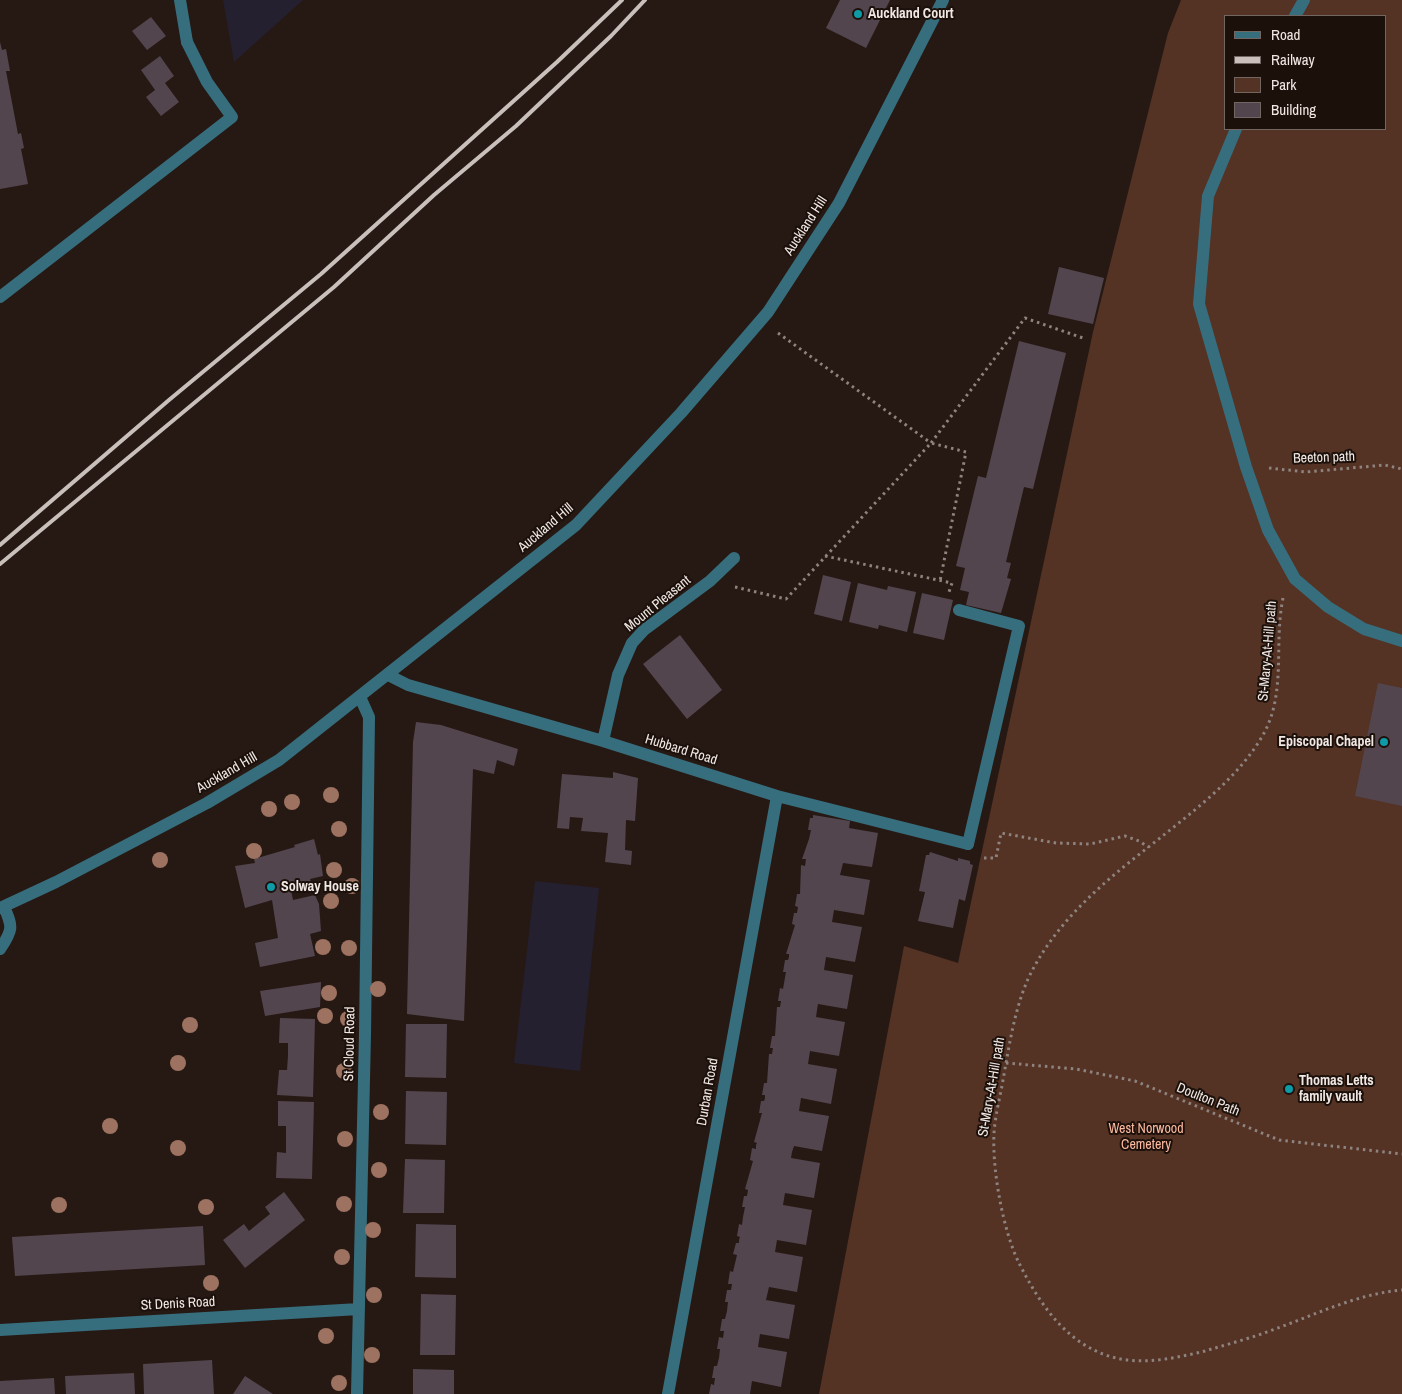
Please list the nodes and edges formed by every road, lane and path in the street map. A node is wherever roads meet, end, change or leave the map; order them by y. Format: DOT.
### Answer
graph roads {
  1 [pos="180,0"];
  2 [pos="943,0"];
  3 [pos="1304,0"];
  4 [pos="1295,15"];
  5 [pos="1236,130"];
  6 [pos="0,297"];
  7 [pos="761,321"];
  8 [pos="1083,338"];
  9 [pos="931,443"];
  10 [pos="1246,467"];
  11 [pos="1402,469"];
  12 [pos="825,556"];
  13 [pos="734,558"];
  14 [pos="1295,579"];
  15 [pos="940,580"];
  16 [pos="710,581"];
  17 [pos="960,610"];
  18 [pos="1402,641"];
  19 [pos="388,675"];
  20 [pos="360,697"];
  21 [pos="603,741"];
  22 [pos="777,796"];
  23 [pos="968,844"];
  24 [pos="1148,847"];
  25 [pos="2,907"];
  26 [pos="0,949"];
  27 [pos="1006,1063"];
  28 [pos="1402,1154"];
  29 [pos="1402,1290"];
  30 [pos="359,1309"];
  31 [pos="0,1330"];
  32 [pos="357,1394"];
  33 [pos="668,1394"];
  1 -- 6 [label="street"];
  2 -- 7 [label="street, Auckland Hill"];
  3 -- 4 [label="street"];
  5 -- 10 [label="street"];
  7 -- 9 [label="path"];
  7 -- 19 [label="street, Auckland Hill"];
  8 -- 9 [label="path"];
  9 -- 12 [label="path"];
  9 -- 15 [label="path"];
  10 -- 11 [label="path, Beeton path"];
  10 -- 14 [label="street"];
  12 -- 15 [label="path"];
  12 -- 16 [label="path"];
  13 -- 16 [label="street, Mount Pleasant"];
  14 -- 18 [label="street"];
  14 -- 24 [label="path, St-Mary-At-Hill path"];
  15 -- 17 [label="path"];
  16 -- 21 [label="street, Mount Pleasant"];
  17 -- 23 [label="street"];
  19 -- 20 [label="street, Auckland Hill"];
  19 -- 21 [label="street, Hubbard Road"];
  20 -- 25 [label="street, Auckland Hill"];
  20 -- 30 [label="street, St Cloud Road"];
  21 -- 22 [label="street, Hubbard Road"];
  22 -- 23 [label="street, Hubbard Road"];
  22 -- 33 [label="street, Durban Road"];
  23 -- 24 [label="path"];
  24 -- 27 [label="path, St-Mary-At-Hill path"];
  25 -- 26 [label="street"];
  27 -- 28 [label="path, Doulton Path"];
  27 -- 29 [label="path, St-Mary-At-Hill path"];
  30 -- 31 [label="street, St Denis Road"];
  30 -- 32 [label="street, St Cloud Road"];
}
